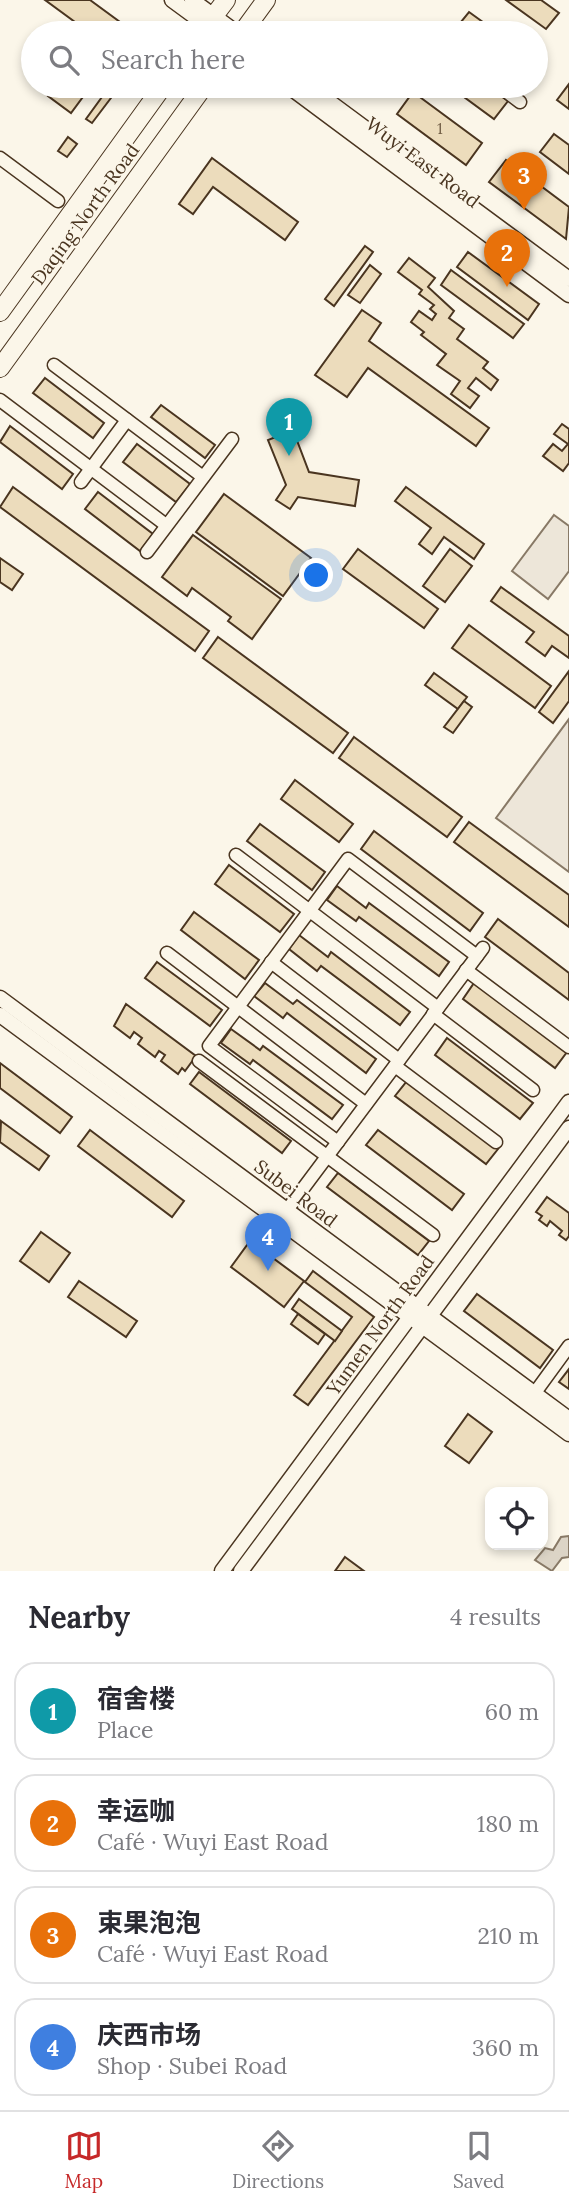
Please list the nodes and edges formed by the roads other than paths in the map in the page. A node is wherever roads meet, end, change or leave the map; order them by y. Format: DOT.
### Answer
graph roads {
  1 [pos="172,0"];
  2 [pos="192,0"];
  3 [pos="226,0"];
  4 [pos="266,0"];
  5 [pos="202,21"];
  6 [pos="206,21"];
  7 [pos="214,21"];
  8 [pos="251,21"];
  9 [pos="154,98"];
  10 [pos="195,98"];
  11 [pos="304,98"];
  12 [pos="324,98"];
  13 [pos="515,98"];
  14 [pos="520,102"];
  15 [pos="0,158"];
  16 [pos="58,201"];
  17 [pos="569,279"];
  18 [pos="569,295"];
  19 [pos="0,312"];
  20 [pos="54,365"];
  21 [pos="0,368"];
  22 [pos="0,400"];
  23 [pos="127,420"];
  24 [pos="232,439"];
  25 [pos="91,469"];
  26 [pos="203,477"];
  27 [pos="81,482"];
  28 [pos="166,526"];
  29 [pos="147,552"];
  30 [pos="236,855"];
  31 [pos="310,911"];
  32 [pos="167,953"];
  33 [pos="271,962"];
  34 [pos="466,970"];
  35 [pos="0,998"];
  36 [pos="237,1007"];
  37 [pos="436,1011"];
  38 [pos="0,1015"];
  39 [pos="569,1047"];
  40 [pos="199,1061"];
  41 [pos="397,1063"];
  42 [pos="533,1090"];
  43 [pos="569,1102"];
  44 [pos="366,1104"];
  45 [pos="569,1128"];
  46 [pos="338,1142"];
  47 [pos="496,1142"];
  48 [pos="327,1157"];
  49 [pos="287,1210"];
  50 [pos="433,1234"];
  51 [pos="414,1312"];
  52 [pos="426,1321"];
  53 [pos="569,1346"];
  54 [pos="534,1394"];
  55 [pos="569,1419"];
  56 [pos="569,1434"];
  57 [pos="222,1571"];
  58 [pos="241,1571"];
  1 -- 5 [label="street"];
  2 -- 6 [label="street"];
  3 -- 7 [label="main road"];
  4 -- 8 [label="main road"];
  9 -- 19 [label="main road, Daqing North Road"];
  10 -- 21 [label="main road, Daqing North Road"];
  11 -- 18 [label="street, Wuyi East Road"];
  12 -- 17 [label="street, Wuyi East Road"];
  13 -- 14 [label="street"];
  15 -- 16 [label="street"];
  20 -- 23 [label="street"];
  22 -- 25 [label="street"];
  23 -- 25 [label="street"];
  23 -- 26 [label="street"];
  24 -- 26 [label="street"];
  25 -- 27 [label="street"];
  25 -- 28 [label="street"];
  26 -- 28 [label="street"];
  28 -- 29 [label="street"];
  30 -- 31 [label="street"];
  31 -- 33 [label="street"];
  31 -- 34 [label="street"];
  31 -- 37 [label="street"];
  32 -- 36 [label="street"];
  33 -- 36 [label="street"];
  33 -- 41 [label="street"];
  34 -- 37 [label="street"];
  34 -- 39 [label="street"];
  35 -- 49 [label="street, Subei Road"];
  36 -- 44 [label="street"];
  36 -- 46 [label="street"];
  37 -- 41 [label="street"];
  37 -- 42 [label="street"];
  38 -- 51 [label="street, Subei Road"];
  40 -- 48 [label="street"];
  41 -- 44 [label="street"];
  41 -- 47 [label="street"];
  43 -- 51 [label="street, Yumen North Road"];
  44 -- 46 [label="street"];
  45 -- 52 [label="street, Yumen North Road"];
  46 -- 48 [label="street"];
  48 -- 49 [label="street"];
  48 -- 50 [label="street"];
  49 -- 51 [label="street, Subei Road"];
  51 -- 52 [label="street, Subei Road"];
  51 -- 57 [label="street, Yumen North Road"];
  52 -- 54 [label="street, Subei Road"];
  52 -- 56 [label="street, Subei Road"];
  52 -- 58 [label="street, Yumen North Road"];
  53 -- 54 [label="street"];
  54 -- 55 [label="street, Subei Road"];
}
